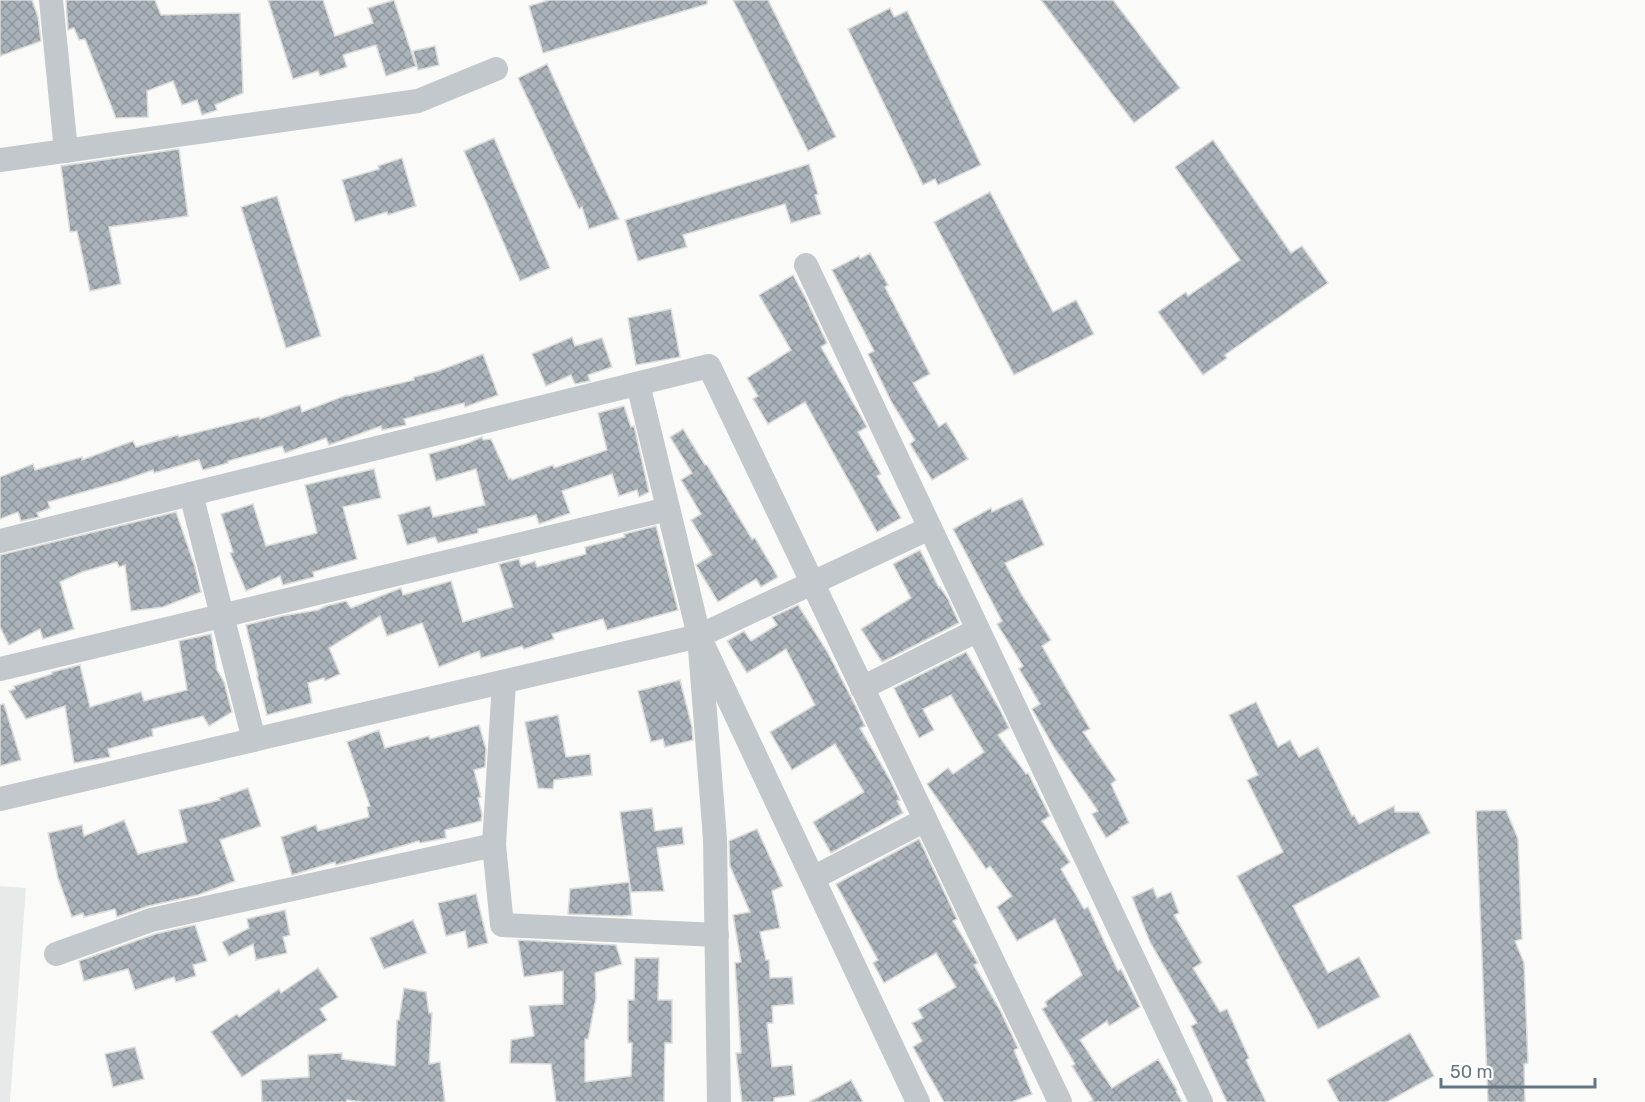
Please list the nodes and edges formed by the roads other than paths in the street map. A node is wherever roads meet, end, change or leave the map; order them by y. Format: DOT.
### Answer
graph roads {
  1 [pos="51,0"];
  2 [pos="496,69"];
  3 [pos="66,151"];
  4 [pos="0,160"];
  5 [pos="806,265"];
  6 [pos="638,384"];
  7 [pos="191,494"];
  8 [pos="668,509"];
  9 [pos="930,528"];
  10 [pos="0,542"];
  11 [pos="812,583"];
  12 [pos="222,616"];
  13 [pos="978,630"];
  14 [pos="699,636"];
  15 [pos="0,669"];
  16 [pos="504,682"];
  17 [pos="862,688"];
  18 [pos="254,740"];
  19 [pos="0,800"];
  20 [pos="925,820"];
  21 [pos="494,845"];
  22 [pos="813,878"];
  23 [pos="717,935"];
  24 [pos="56,954"];
  25 [pos="719,1102"];
  26 [pos="918,1102"];
  27 [pos="1060,1102"];
  28 [pos="1201,1102"];
  1 -- 3 [label="street"];
  2 -- 3 [label="street"];
  3 -- 4 [label="street"];
  5 -- 9 [label="street"];
  6 -- 7 [label="street"];
  6 -- 8 [label="street"];
  6 -- 11 [label="street"];
  7 -- 10 [label="street"];
  7 -- 12 [label="street"];
  8 -- 12 [label="street"];
  8 -- 14 [label="street"];
  9 -- 11 [label="street"];
  9 -- 13 [label="street"];
  11 -- 14 [label="street"];
  11 -- 17 [label="street"];
  12 -- 15 [label="street"];
  12 -- 18 [label="street"];
  13 -- 17 [label="street"];
  13 -- 28 [label="street"];
  14 -- 16 [label="street"];
  14 -- 22 [label="street"];
  14 -- 23 [label="street"];
  16 -- 18 [label="street"];
  16 -- 21 [label="street"];
  17 -- 20 [label="street"];
  18 -- 19 [label="street"];
  20 -- 22 [label="street"];
  20 -- 27 [label="street"];
  21 -- 23 [label="street"];
  21 -- 24 [label="street"];
  22 -- 26 [label="street"];
  23 -- 25 [label="street"];
}
